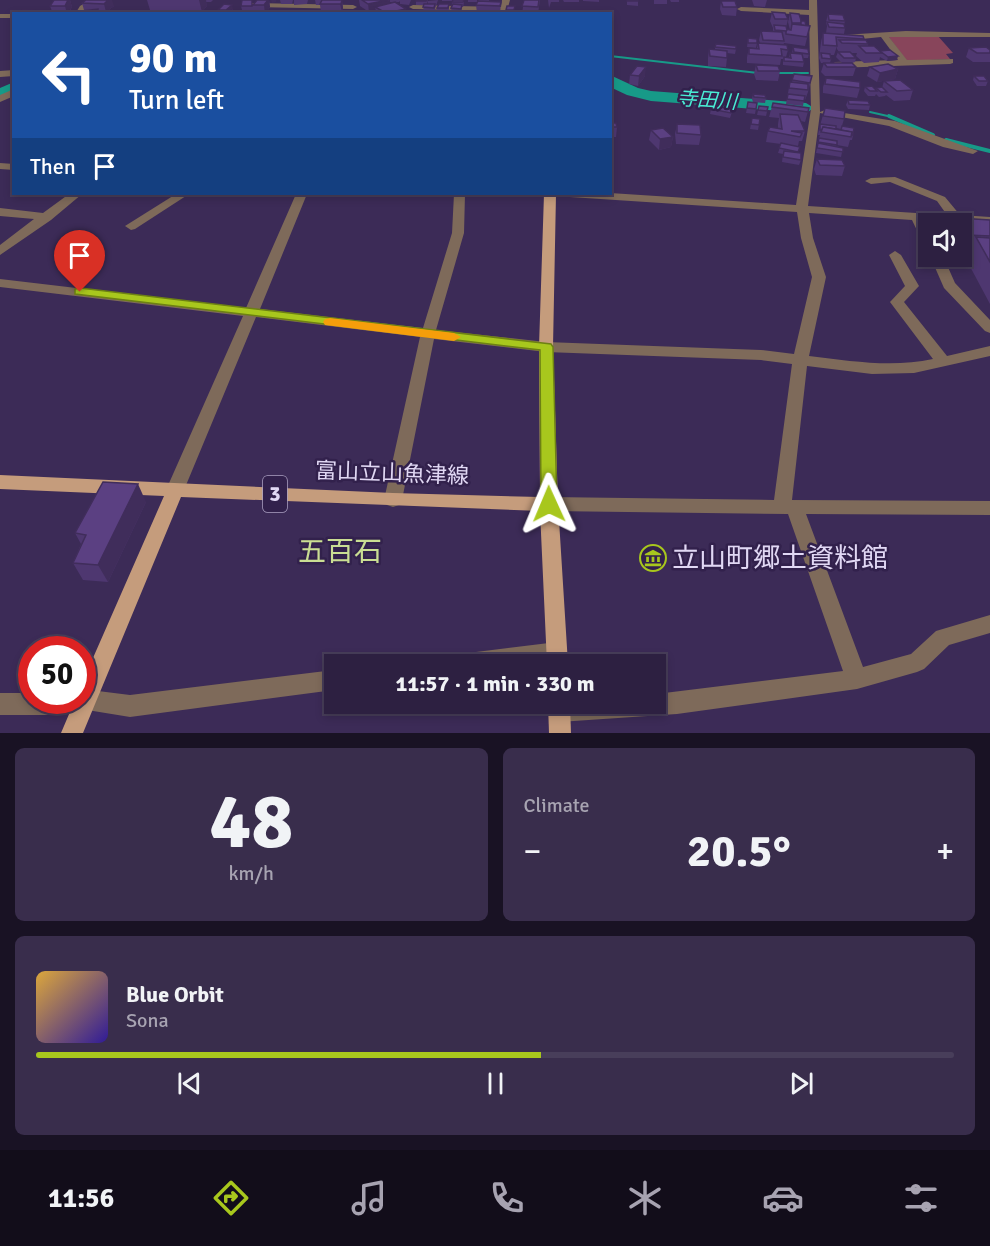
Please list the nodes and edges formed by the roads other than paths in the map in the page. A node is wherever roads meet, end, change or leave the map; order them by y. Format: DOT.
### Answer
graph roads {
  1 [pos="95,0"];
  2 [pos="506,0"];
  3 [pos="813,0"];
  4 [pos="415,3"];
  5 [pos="250,5"];
  6 [pos="403,6"];
  7 [pos="353,7"];
  8 [pos="741,9"];
  9 [pos="80,12"];
  10 [pos="813,13"];
  11 [pos="990,35"];
  12 [pos="883,36"];
  13 [pos="815,38"];
  14 [pos="950,61"];
  15 [pos="905,63"];
  16 [pos="817,66"];
  17 [pos="816,112"];
  18 [pos="973,151"];
  19 [pos="872,181"];
  20 [pos="75,195"];
  21 [pos="181,195"];
  22 [pos="302,195"];
  23 [pos="460,195"];
  24 [pos="550,195"];
  25 [pos="588,195"];
  26 [pos="802,207"];
  27 [pos="0,212"];
  28 [pos="952,213"];
  29 [pos="47,216"];
  30 [pos="916,216"];
  31 [pos="972,219"];
  32 [pos="918,220"];
  33 [pos="990,221"];
  34 [pos="131,226"];
  35 [pos="0,251"];
  36 [pos="895,255"];
  37 [pos="941,267"];
  38 [pos="0,283"];
  39 [pos="251,313"];
  40 [pos="990,328"];
  41 [pos="428,334"];
  42 [pos="546,347"];
  43 [pos="990,351"];
  44 [pos="800,361"];
  45 [pos="944,362"];
  46 [pos="0,482"];
  47 [pos="175,490"];
  48 [pos="393,500"];
  49 [pos="549,504"];
  50 [pos="788,506"];
  51 [pos="990,508"];
  52 [pos="990,624"];
  53 [pos="557,654"];
  54 [pos="96,668"];
  55 [pos="857,679"];
  56 [pos="324,681"];
  57 [pos="96,702"];
  58 [pos="666,703"];
  59 [pos="0,704"];
  60 [pos="18,704"];
  61 [pos="78,714"];
  62 [pos="559,714"];
  63 [pos="72,733"];
  64 [pos="560,733"];
  1 -- 9 [label="street"];
  2 -- 4 [label="street"];
  3 -- 10 [label="street"];
  4 -- 6 [label="street"];
  5 -- 7 [label="street"];
  8 -- 10 [label="street"];
  10 -- 13 [label="street"];
  11 -- 12 [label="street"];
  12 -- 13 [label="street"];
  12 -- 15 [label="street"];
  13 -- 16 [label="street"];
  14 -- 15 [label="street"];
  15 -- 16 [label="street"];
  16 -- 17 [label="street"];
  17 -- 18 [label="street"];
  17 -- 26 [label="street"];
  19 -- 28 [label="street"];
  20 -- 29 [label="street"];
  21 -- 34 [label="street"];
  22 -- 39 [label="street"];
  23 -- 41 [label="street"];
  24 -- 42 [label="main road"];
  25 -- 26 [label="street"];
  26 -- 30 [label="street"];
  26 -- 44 [label="street"];
  27 -- 29 [label="street"];
  29 -- 35 [label="street"];
  30 -- 32 [label="street"];
  31 -- 33 [label="street"];
  36 -- 45 [label="street"];
  37 -- 40 [label="street"];
  38 -- 39 [label="street"];
  39 -- 41 [label="street"];
  39 -- 47 [label="street"];
  41 -- 42 [label="street"];
  41 -- 48 [label="street"];
  42 -- 44 [label="street"];
  42 -- 49 [label="main road"];
  43 -- 45 [label="street"];
  44 -- 45 [label="street"];
  44 -- 50 [label="street"];
  46 -- 47 [label="main road, 富山立山魚津線 / 3"];
  47 -- 48 [label="main road, 富山立山魚津線 / 3"];
  47 -- 54 [label="main road"];
  48 -- 49 [label="main road, 富山立山魚津線 / 3"];
  49 -- 50 [label="street"];
  49 -- 53 [label="main road"];
  50 -- 51 [label="street"];
  50 -- 55 [label="street"];
  52 -- 55 [label="street"];
  55 -- 58 [label="street"];
  56 -- 57 [label="street"];
  59 -- 60 [label="street"];
  61 -- 63 [label="main road"];
  62 -- 64 [label="main road"];
}
